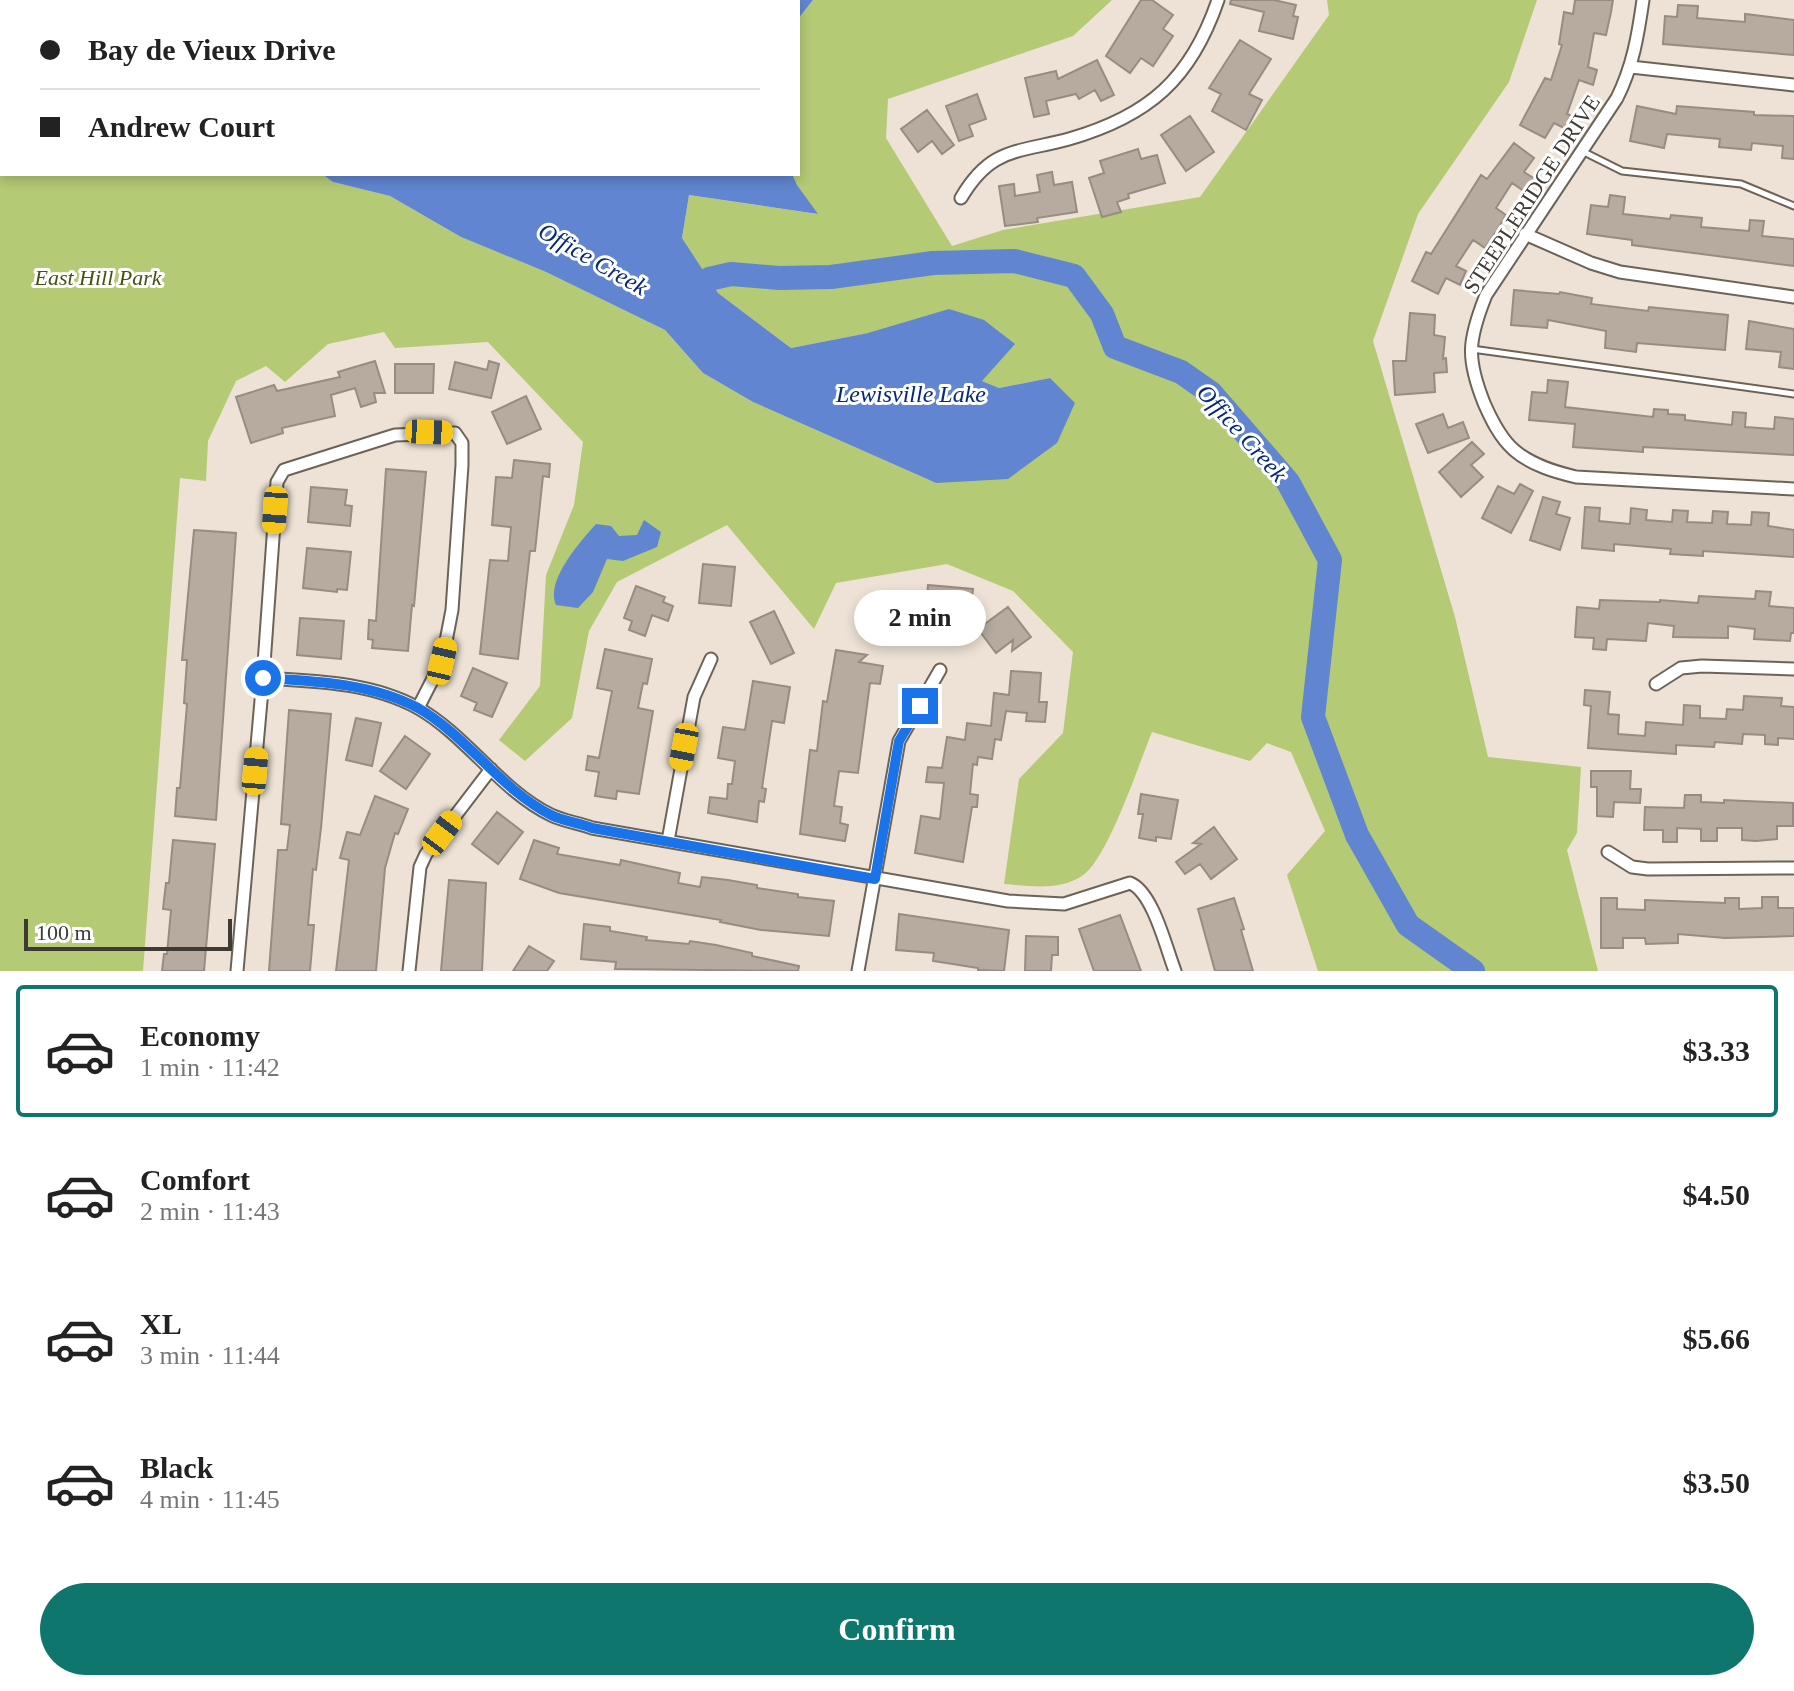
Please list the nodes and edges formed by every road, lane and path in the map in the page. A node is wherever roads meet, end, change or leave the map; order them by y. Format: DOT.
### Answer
graph roads {
  1 [pos="1218,0"];
  2 [pos="1643,0"];
  3 [pos="1631,67"];
  4 [pos="1794,85"];
  5 [pos="1582,150"];
  6 [pos="961,198"];
  7 [pos="1794,206"];
  8 [pos="1525,234"];
  9 [pos="1794,297"];
  10 [pos="1471,349"];
  11 [pos="1794,394"];
  12 [pos="1794,489"];
  13 [pos="711,659"];
  14 [pos="1794,669"];
  15 [pos="940,670"];
  16 [pos="263,678"];
  17 [pos="1656,684"];
  18 [pos="418,708"];
  19 [pos="491,769"];
  20 [pos="668,841"];
  21 [pos="1608,852"];
  22 [pos="1794,868"];
  23 [pos="875,879"];
  24 [pos="237,971"];
  25 [pos="409,971"];
  26 [pos="858,971"];
  27 [pos="1175,971"];
  1 -- 6 [label="street"];
  2 -- 3 [label="street, STEEPLERIDGE DRIVE"];
  3 -- 4 [label="street"];
  3 -- 5 [label="street, STEEPLERIDGE DRIVE"];
  5 -- 7 [label="lane"];
  5 -- 8 [label="street, STEEPLERIDGE DRIVE"];
  8 -- 9 [label="street"];
  8 -- 10 [label="street, STEEPLERIDGE DRIVE"];
  10 -- 11 [label="lane"];
  10 -- 12 [label="street, STEEPLERIDGE DRIVE"];
  13 -- 20 [label="street"];
  14 -- 17 [label="street"];
  15 -- 23 [label="street"];
  16 -- 18 [label="street"];
  16 -- 18 [label="street"];
  16 -- 24 [label="street"];
  18 -- 19 [label="street"];
  19 -- 20 [label="street"];
  19 -- 25 [label="street"];
  20 -- 23 [label="street"];
  21 -- 22 [label="street"];
  23 -- 26 [label="street"];
  23 -- 27 [label="street"];
}
